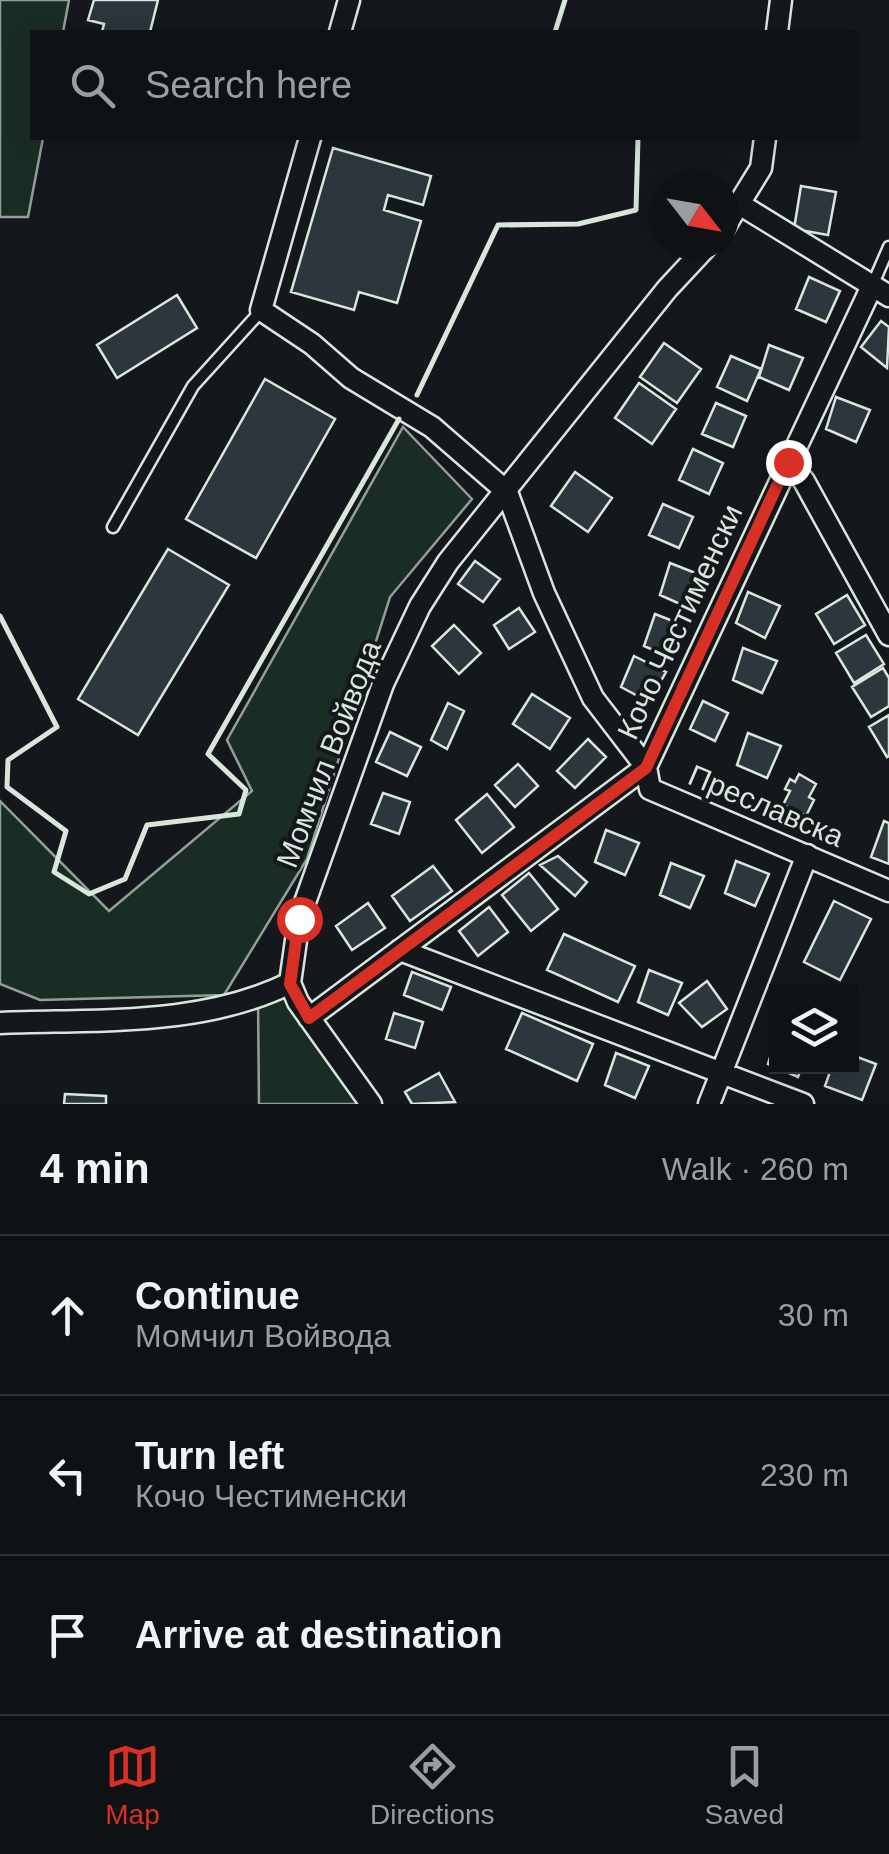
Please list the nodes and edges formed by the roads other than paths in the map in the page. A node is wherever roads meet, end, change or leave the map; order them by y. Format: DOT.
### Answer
graph roads {
  1 [pos="350,0"];
  2 [pos="780,0"];
  3 [pos="341,30"];
  4 [pos="777,30"];
  5 [pos="309,140"];
  6 [pos="765,140"];
  7 [pos="741,204"];
  8 [pos="739,207"];
  9 [pos="889,247"];
  10 [pos="695,260"];
  11 [pos="883,290"];
  12 [pos="261,310"];
  13 [pos="788,462"];
  14 [pos="506,492"];
  15 [pos="113,527"];
  16 [pos="889,635"];
  17 [pos="646,768"];
  18 [pos="807,856"];
  19 [pos="889,890"];
  20 [pos="400,950"];
  21 [pos="290,984"];
  22 [pos="309,1018"];
  23 [pos="0,1023"];
  24 [pos="722,1072"];
  25 [pos="370,1104"];
  26 [pos="708,1104"];
  27 [pos="803,1104"];
  1 -- 3 [label="street"];
  2 -- 4 [label="street"];
  5 -- 12 [label="street"];
  6 -- 7 [label="street"];
  7 -- 8 [label="street"];
  7 -- 11 [label="street"];
  9 -- 11 [label="lane"];
  10 -- 14 [label="street, Момчил Войвода"];
  11 -- 13 [label="street, Кочо Честименски"];
  12 -- 14 [label="street"];
  12 -- 15 [label="lane"];
  13 -- 16 [label="street"];
  13 -- 17 [label="street, Кочо Честименски"];
  14 -- 17 [label="street, Преславска"];
  14 -- 21 [label="street, Момчил Войвода"];
  17 -- 18 [label="street, Преславска"];
  17 -- 20 [label="street, Кочо Честименски"];
  18 -- 19 [label="street, Преславска"];
  18 -- 24 [label="street"];
  20 -- 22 [label="street, Кочо Честименски"];
  20 -- 24 [label="street"];
  21 -- 22 [label="street"];
  21 -- 23 [label="street"];
  22 -- 25 [label="street"];
  24 -- 26 [label="street"];
  24 -- 27 [label="street"];
}
